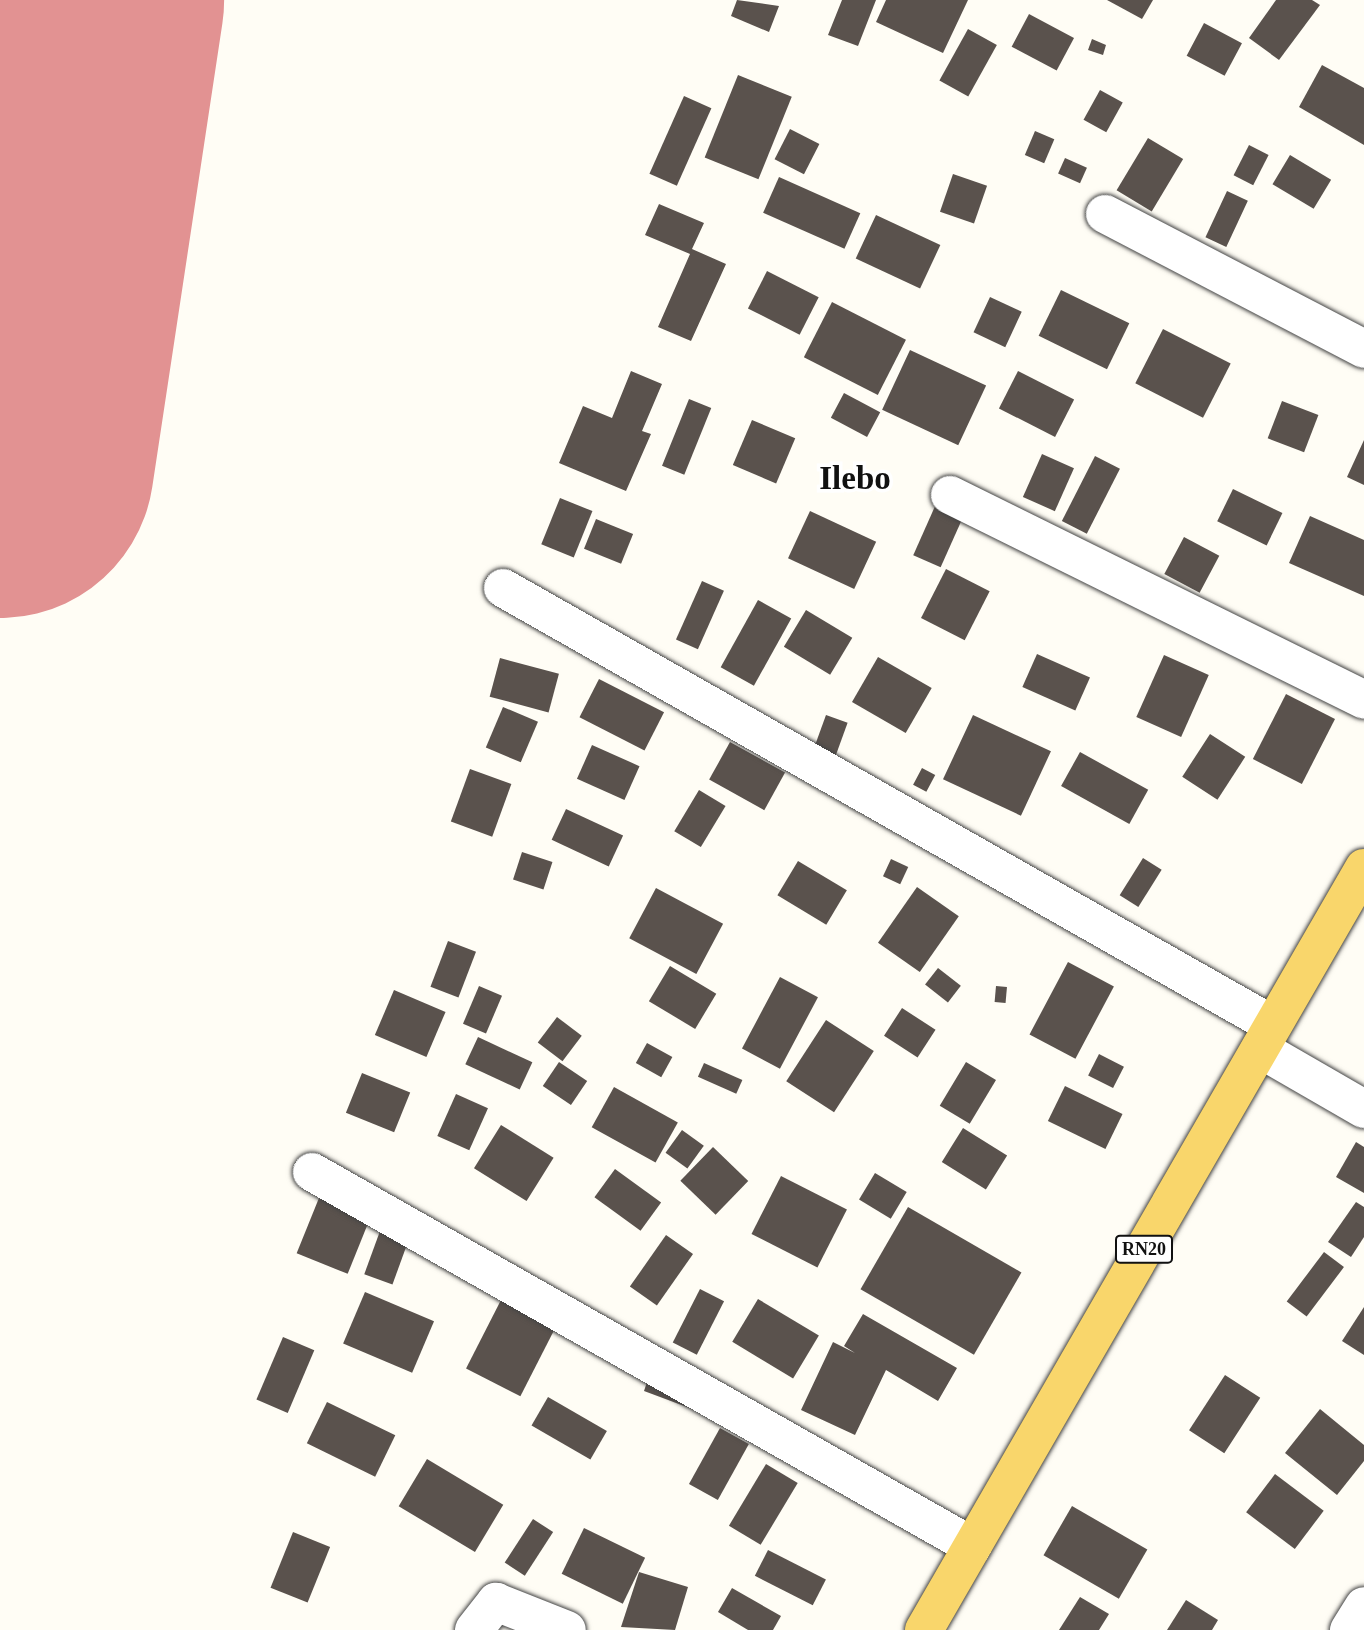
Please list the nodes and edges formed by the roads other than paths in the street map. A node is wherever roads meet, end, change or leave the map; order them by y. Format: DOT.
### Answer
graph roads {
  1 [pos="1105,214"];
  2 [pos="1364,349"];
  3 [pos="950,495"];
  4 [pos="503,588"];
  5 [pos="1364,700"];
  6 [pos="1364,868"];
  7 [pos="1266,1037"];
  8 [pos="1364,1110"];
  9 [pos="312,1172"];
  10 [pos="972,1546"];
  11 [pos="1364,1606"];
  12 [pos="474,1630"];
  13 [pos="567,1630"];
  14 [pos="924,1630"];
  15 [pos="1349,1630"];
  1 -- 2 [label="street"];
  3 -- 5 [label="street"];
  4 -- 7 [label="street"];
  6 -- 7 [label="main road, RN20"];
  7 -- 8 [label="street"];
  7 -- 10 [label="main road, RN20"];
  9 -- 10 [label="street"];
  10 -- 14 [label="main road, RN20"];
  11 -- 15 [label="street"];
  12 -- 13 [label="street"];
}
